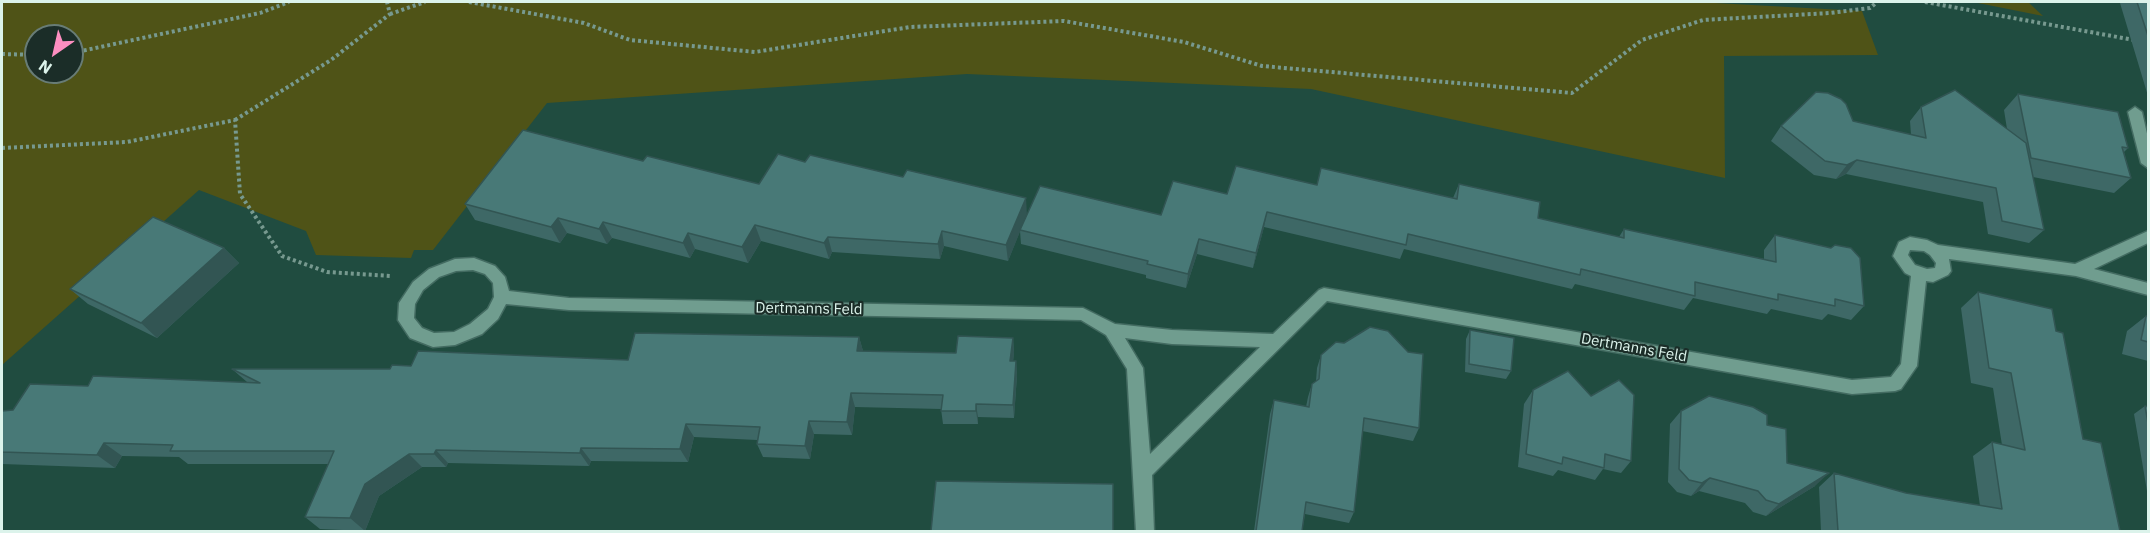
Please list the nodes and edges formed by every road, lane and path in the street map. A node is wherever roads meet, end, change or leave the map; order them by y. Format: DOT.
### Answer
graph roads {
  1 [pos="289,2"];
  2 [pos="387,2"];
  3 [pos="425,2"];
  4 [pos="469,2"];
  5 [pos="1877,2"];
  6 [pos="1925,2"];
  7 [pos="390,14"];
  8 [pos="2137,40"];
  9 [pos="84,50"];
  10 [pos="2,54"];
  11 [pos="24,55"];
  12 [pos="2135,112"];
  13 [pos="235,120"];
  14 [pos="2,148"];
  15 [pos="2148,163"];
  16 [pos="2148,237"];
  17 [pos="1935,251"];
  18 [pos="2076,270"];
  19 [pos="1919,273"];
  20 [pos="418,286"];
  21 [pos="2148,289"];
  22 [pos="502,297"];
  23 [pos="1112,330"];
  24 [pos="1278,341"];
  25 [pos="1143,472"];
  26 [pos="1145,531"];
  1 -- 9 [label="path"];
  2 -- 7 [label="path"];
  3 -- 7 [label="path"];
  4 -- 5 [label="path"];
  6 -- 8 [label="path"];
  7 -- 13 [label="path"];
  10 -- 11 [label="path"];
  12 -- 15 [label="street"];
  13 -- 14 [label="path"];
  13 -- 20 [label="path"];
  16 -- 18 [label="street"];
  17 -- 18 [label="street"];
  17 -- 19 [label="street"];
  17 -- 19 [label="street"];
  18 -- 21 [label="street"];
  19 -- 24 [label="street, Dertmanns Feld"];
  20 -- 22 [label="street"];
  20 -- 22 [label="street"];
  22 -- 23 [label="street, Dertmanns Feld"];
  23 -- 24 [label="street, Dertmanns Feld"];
  23 -- 25 [label="street"];
  24 -- 25 [label="street, Dertmanns Feld"];
  25 -- 26 [label="street"];
}
